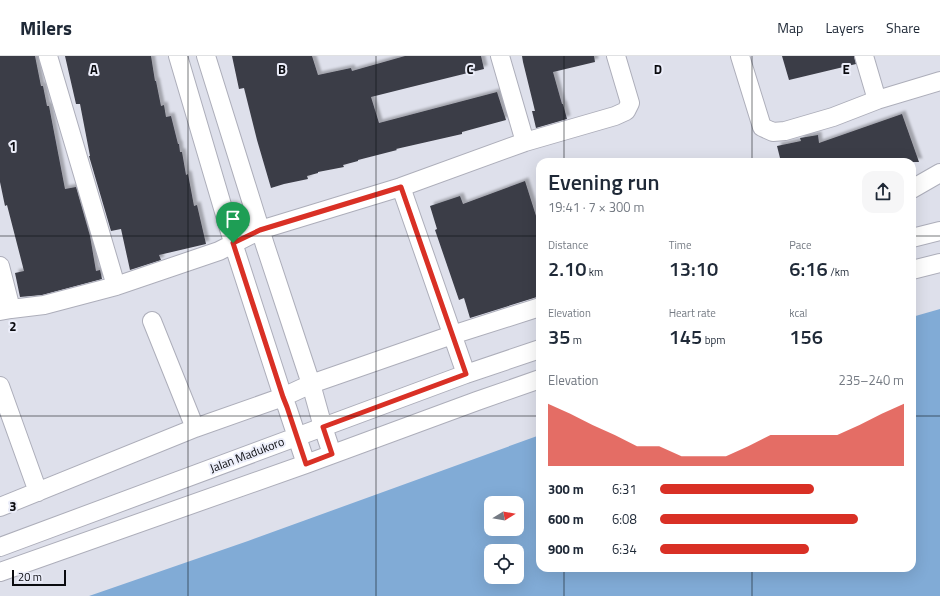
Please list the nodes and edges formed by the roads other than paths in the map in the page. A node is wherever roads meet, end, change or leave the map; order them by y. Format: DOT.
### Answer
graph roads {
  1 [pos="48,56"];
  2 [pos="203,56"];
  3 [pos="206,56"];
  4 [pos="500,56"];
  5 [pos="616,56"];
  6 [pos="740,56"];
  7 [pos="864,56"];
  8 [pos="179,59"];
  9 [pos="940,81"];
  10 [pos="877,100"];
  11 [pos="525,142"];
  12 [pos="940,173"];
  13 [pos="401,187"];
  14 [pos="916,187"];
  15 [pos="260,230"];
  16 [pos="940,231"];
  17 [pos="916,237"];
  18 [pos="233,243"];
  19 [pos="940,263"];
  20 [pos="0,266"];
  21 [pos="916,269"];
  22 [pos="116,286"];
  23 [pos="536,309"];
  24 [pos="6,310"];
  25 [pos="152,321"];
  26 [pos="452,335"];
  27 [pos="536,350"];
  28 [pos="466,374"];
  29 [pos="536,380"];
  30 [pos="311,384"];
  31 [pos="0,386"];
  32 [pos="283,397"];
  33 [pos="323,427"];
  34 [pos="195,428"];
  35 [pos="297,436"];
  36 [pos="332,454"];
  37 [pos="306,464"];
  38 [pos="38,492"];
  39 [pos="0,507"];
  40 [pos="0,547"];
  41 [pos="0,572"];
  1 -- 22 [label="street"];
  2 -- 8 [label="street"];
  3 -- 15 [label="street"];
  4 -- 11 [label="street"];
  5 -- 11 [label="street"];
  6 -- 10 [label="street"];
  7 -- 10 [label="street"];
  8 -- 18 [label="street"];
  9 -- 10 [label="street"];
  11 -- 13 [label="street"];
  12 -- 14 [label="street"];
  13 -- 15 [label="street"];
  13 -- 26 [label="street"];
  15 -- 18 [label="street"];
  15 -- 30 [label="street"];
  16 -- 17 [label="street"];
  18 -- 22 [label="street"];
  18 -- 32 [label="street"];
  19 -- 21 [label="street"];
  20 -- 24 [label="street"];
  22 -- 24 [label="street"];
  23 -- 26 [label="street"];
  25 -- 34 [label="street"];
  26 -- 28 [label="street"];
  26 -- 30 [label="street"];
  27 -- 28 [label="street, Jalan Madukoro"];
  28 -- 33 [label="street, Jalan Madukoro"];
  29 -- 36 [label="street"];
  30 -- 32 [label="street"];
  30 -- 33 [label="street"];
  31 -- 38 [label="street"];
  32 -- 34 [label="street"];
  32 -- 35 [label="street"];
  33 -- 35 [label="street, Jalan Madukoro"];
  33 -- 36 [label="street"];
  34 -- 38 [label="street"];
  35 -- 37 [label="street"];
  35 -- 40 [label="street, Jalan Madukoro"];
  36 -- 37 [label="street"];
  37 -- 41 [label="street"];
  38 -- 39 [label="street"];
}
